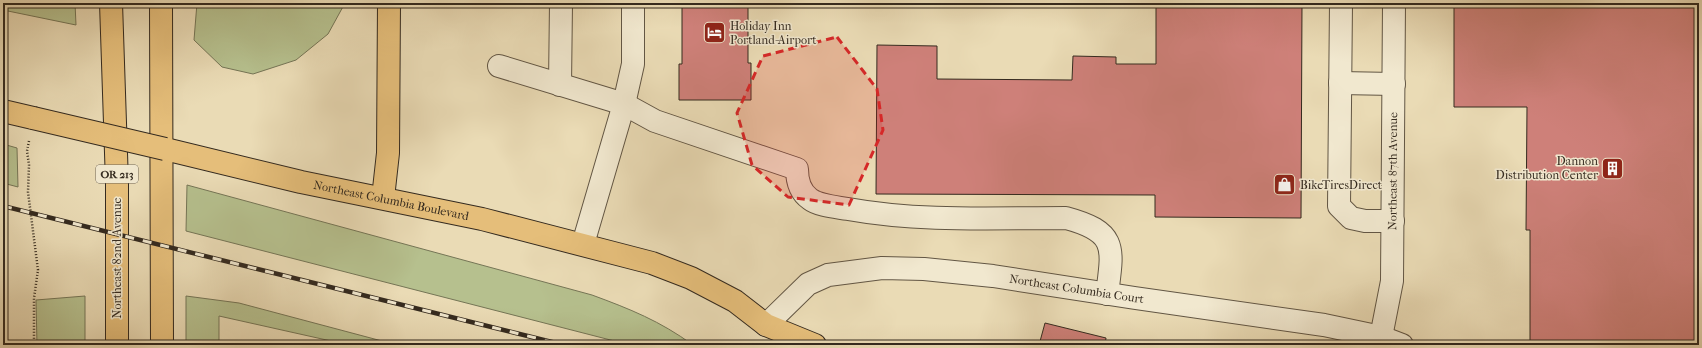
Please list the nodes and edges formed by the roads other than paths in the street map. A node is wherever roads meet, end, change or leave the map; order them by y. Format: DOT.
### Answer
graph roads {
  1 [pos="161,3"];
  2 [pos="169,3"];
  3 [pos="389,3"];
  4 [pos="560,3"];
  5 [pos="633,3"];
  6 [pos="1341,3"];
  7 [pos="1394,3"];
  8 [pos="111,6"];
  9 [pos="161,53"];
  10 [pos="499,66"];
  11 [pos="1340,83"];
  12 [pos="560,84"];
  13 [pos="1394,84"];
  14 [pos="624,104"];
  15 [pos="3,111"];
  16 [pos="382,198"];
  17 [pos="1393,221"];
  18 [pos="583,244"];
  19 [pos="1107,294"];
  20 [pos="766,325"];
  21 [pos="1381,337"];
  22 [pos="117,345"];
  23 [pos="162,345"];
  24 [pos="780,345"];
  25 [pos="815,345"];
  26 [pos="1402,345"];
  1 -- 9 [label="main road"];
  2 -- 9 [label="main road"];
  3 -- 16 [label="main road"];
  4 -- 12 [label="street"];
  5 -- 14 [label="street"];
  6 -- 11 [label="street"];
  7 -- 13 [label="street, Northeast 87th Avenue"];
  8 -- 22 [label="main road, Northeast 82nd Avenue / OR 213"];
  9 -- 23 [label="main road"];
  10 -- 12 [label="street"];
  11 -- 13 [label="street"];
  11 -- 17 [label="street"];
  12 -- 14 [label="street"];
  13 -- 17 [label="street, Northeast 87th Avenue"];
  14 -- 18 [label="street"];
  14 -- 19 [label="street"];
  15 -- 16 [label="main road, Northeast Columbia Boulevard, bridge"];
  16 -- 18 [label="main road, Northeast Columbia Boulevard"];
  17 -- 21 [label="street, Northeast 87th Avenue"];
  18 -- 20 [label="main road, Northeast Columbia Boulevard"];
  19 -- 20 [label="street, Northeast Columbia Court"];
  19 -- 21 [label="street, Northeast Columbia Court"];
  20 -- 24 [label="main road, Northeast Columbia Boulevard"];
  20 -- 25 [label="main road, Northeast Columbia Boulevard"];
  21 -- 26 [label="street, Northeast Columbia Court"];
}
